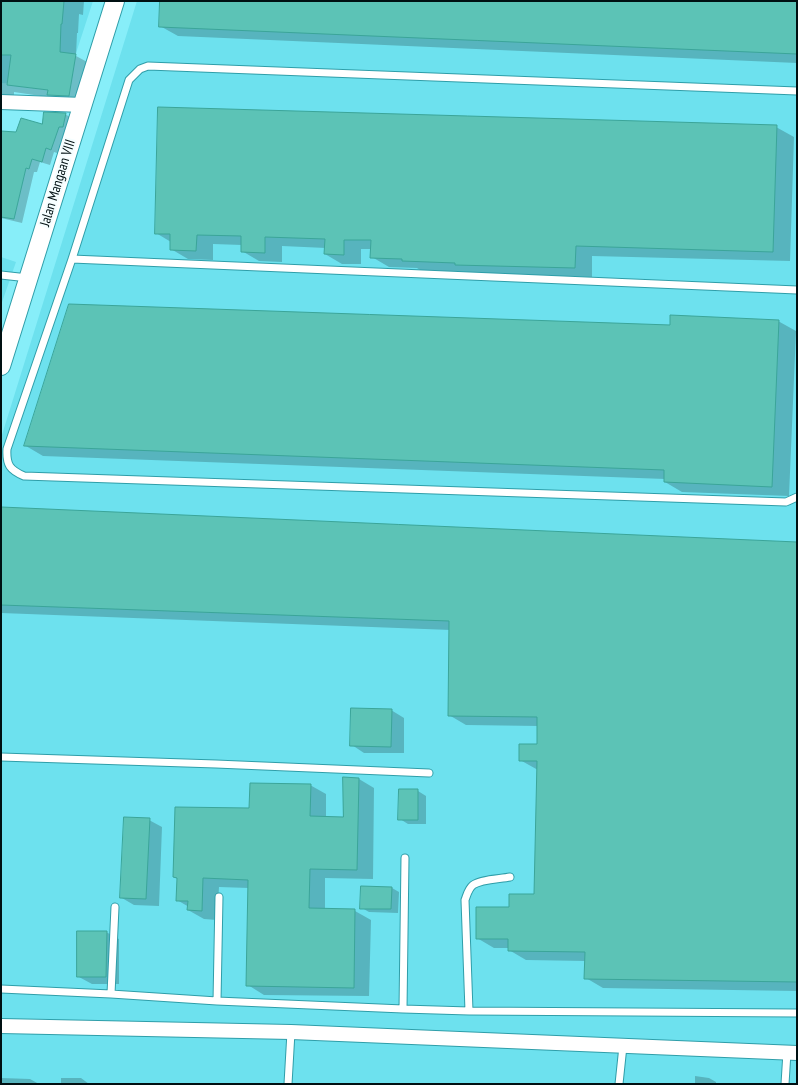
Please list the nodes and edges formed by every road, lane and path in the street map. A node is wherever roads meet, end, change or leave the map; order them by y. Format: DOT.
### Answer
graph roads {
  1 [pos="114,1"];
  2 [pos="797,91"];
  3 [pos="1,102"];
  4 [pos="82,105"];
  5 [pos="72,259"];
  6 [pos="1,275"];
  7 [pos="28,278"];
  8 [pos="797,290"];
  9 [pos="1,366"];
  10 [pos="797,497"];
  11 [pos="1,757"];
  12 [pos="429,773"];
  13 [pos="405,858"];
  14 [pos="510,877"];
  15 [pos="218,897"];
  16 [pos="115,907"];
  17 [pos="1,990"];
  18 [pos="111,994"];
  19 [pos="216,1001"];
  20 [pos="403,1009"];
  21 [pos="469,1011"];
  22 [pos="797,1013"];
  23 [pos="1,1026"];
  24 [pos="292,1032"];
  25 [pos="623,1046"];
  26 [pos="792,1053"];
  27 [pos="288,1084"];
  28 [pos="619,1084"];
  29 [pos="785,1084"];
  1 -- 4 [label="street, Jalan Mangaan VIII"];
  2 -- 5 [label="lane"];
  3 -- 4 [label="street"];
  4 -- 7 [label="street, Jalan Mangaan VIII"];
  5 -- 8 [label="lane"];
  5 -- 10 [label="lane"];
  6 -- 7 [label="lane"];
  7 -- 9 [label="street, Jalan Mangaan VIII"];
  11 -- 12 [label="lane"];
  13 -- 20 [label="lane"];
  14 -- 21 [label="lane"];
  15 -- 19 [label="lane"];
  16 -- 18 [label="lane"];
  17 -- 18 [label="lane"];
  18 -- 19 [label="lane"];
  19 -- 20 [label="lane"];
  20 -- 21 [label="lane"];
  21 -- 22 [label="lane"];
  23 -- 24 [label="street"];
  24 -- 25 [label="street"];
  24 -- 27 [label="lane"];
  25 -- 26 [label="street"];
  25 -- 28 [label="lane"];
  26 -- 29 [label="lane"];
}
